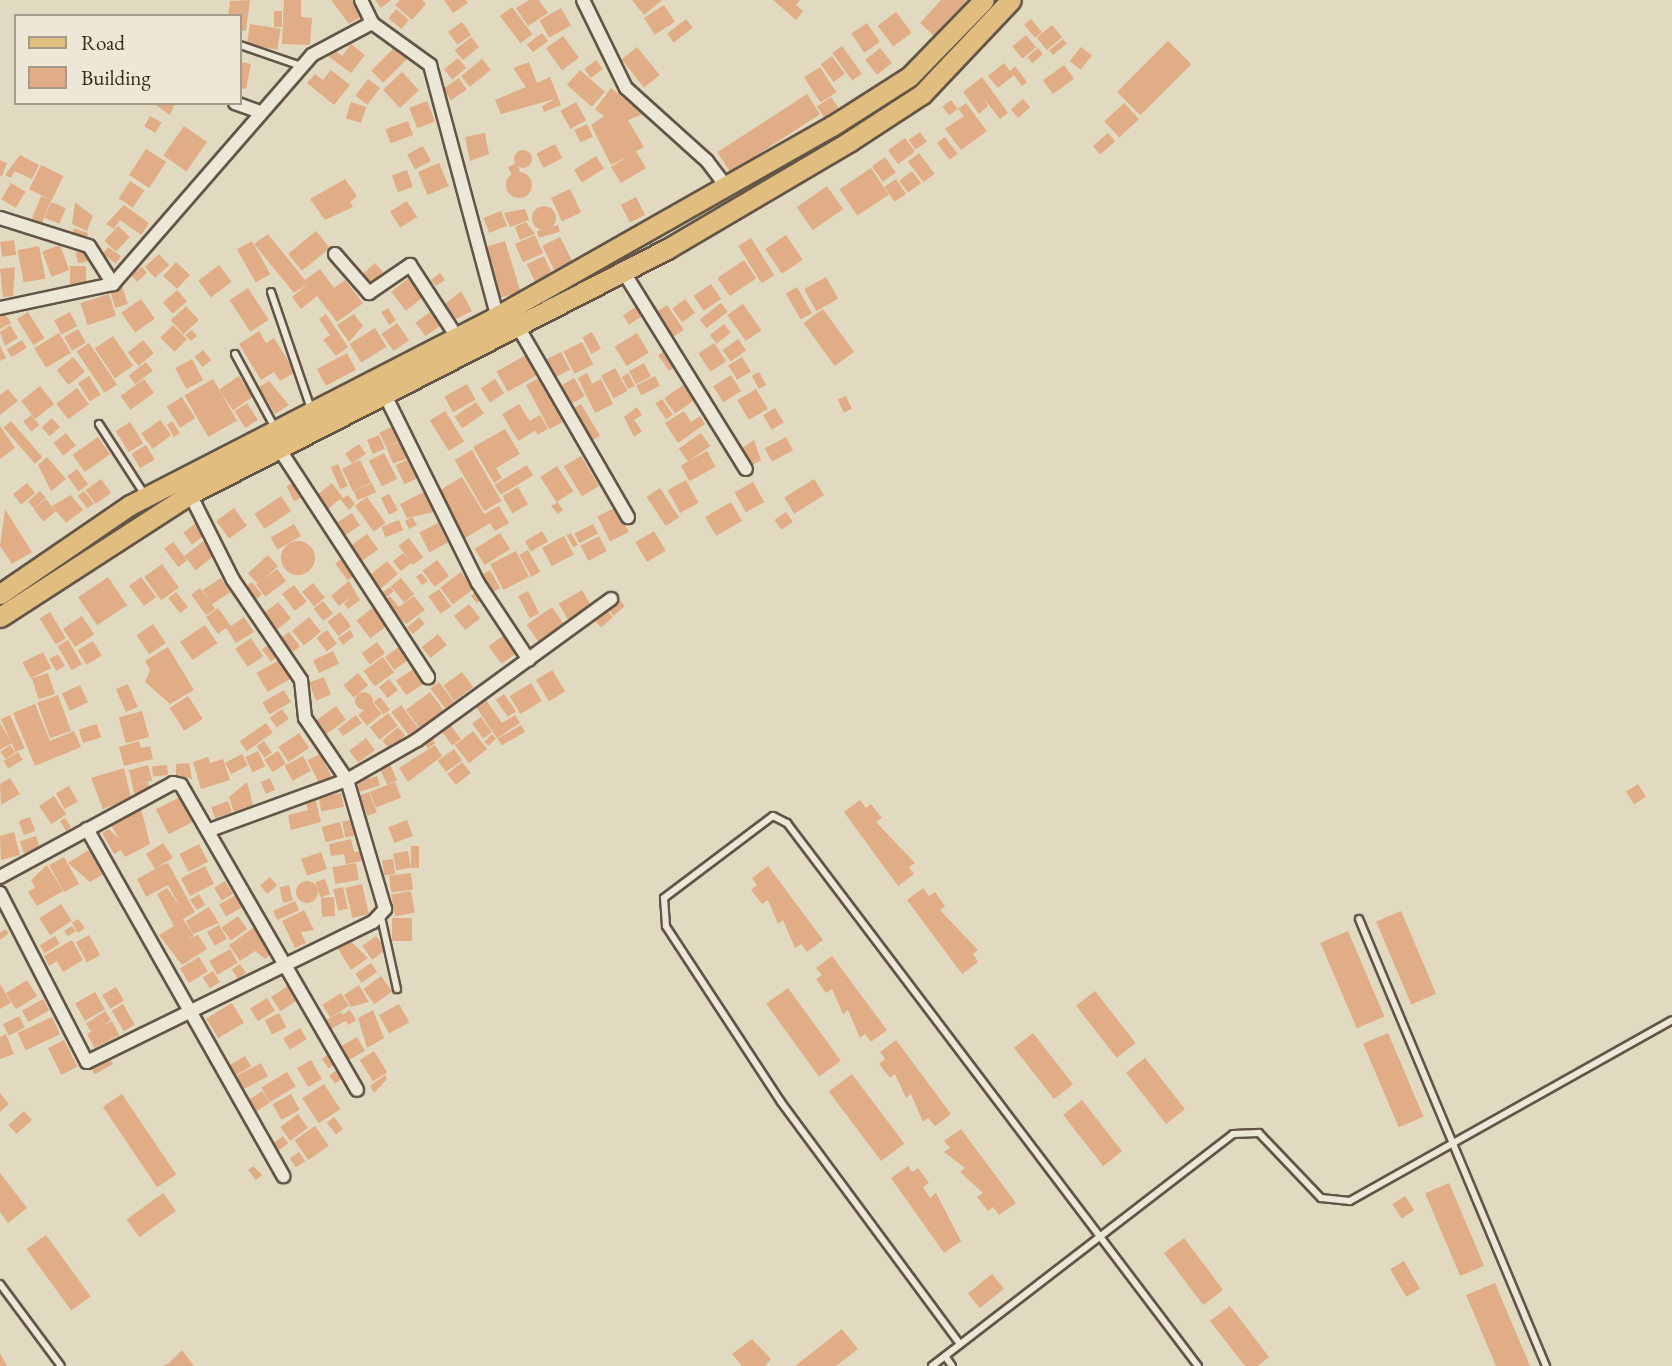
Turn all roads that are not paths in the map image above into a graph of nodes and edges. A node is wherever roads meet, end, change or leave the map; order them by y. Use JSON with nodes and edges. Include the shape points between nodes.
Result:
{"nodes":[{"id":1,"x":361,"y":0,"type":"edge"},
{"id":2,"x":583,"y":0,"type":"edge"},
{"id":3,"x":984,"y":0,"type":"edge"},
{"id":4,"x":1012,"y":0,"type":"edge"},
{"id":5,"x":372,"y":23,"type":"junction"},
{"id":6,"x":242,"y":47,"type":"edge"},
{"id":7,"x":301,"y":66,"type":"junction"},
{"id":8,"x":241,"y":105,"type":"edge"},
{"id":9,"x":260,"y":112,"type":"junction"},
{"id":10,"x":728,"y":189,"type":"junction"},
{"id":11,"x":0,"y":218,"type":"edge"},
{"id":12,"x":335,"y":254,"type":"dead end"},
{"id":13,"x":623,"y":271,"type":"junction"},
{"id":14,"x":113,"y":284,"type":"junction"},
{"id":15,"x":271,"y":292,"type":"dead end"},
{"id":16,"x":0,"y":308,"type":"edge"},
{"id":17,"x":505,"y":325,"type":"junction"},
{"id":18,"x":457,"y":337,"type":"junction"},
{"id":19,"x":235,"y":354,"type":"dead end"},
{"id":20,"x":384,"y":393,"type":"junction"},
{"id":21,"x":312,"y":411,"type":"junction"},
{"id":22,"x":99,"y":424,"type":"dead end"},
{"id":23,"x":277,"y":439,"type":"junction"},
{"id":24,"x":746,"y":469,"type":"dead end"},
{"id":25,"x":190,"y":494,"type":"junction"},
{"id":26,"x":146,"y":497,"type":"junction"},
{"id":27,"x":628,"y":517,"type":"dead end"},
{"id":28,"x":2,"y":589,"type":"edge"},
{"id":29,"x":611,"y":599,"type":"dead end"},
{"id":30,"x":0,"y":617,"type":"edge"},
{"id":31,"x":529,"y":660,"type":"junction"},
{"id":32,"x":428,"y":677,"type":"dead end"},
{"id":33,"x":347,"y":780,"type":"junction"},
{"id":34,"x":87,"y":830,"type":"junction"},
{"id":35,"x":210,"y":830,"type":"junction"},
{"id":36,"x":0,"y":877,"type":"edge"},
{"id":37,"x":0,"y":893,"type":"edge"},
{"id":38,"x":381,"y":917,"type":"junction"},
{"id":39,"x":1359,"y":919,"type":"dead end"},
{"id":40,"x":284,"y":961,"type":"junction"},
{"id":41,"x":397,"y":989,"type":"dead end"},
{"id":42,"x":190,"y":1012,"type":"junction"},
{"id":43,"x":1672,"y":1020,"type":"edge"},
{"id":44,"x":357,"y":1090,"type":"dead end"},
{"id":45,"x":1455,"y":1144,"type":"junction"},
{"id":46,"x":283,"y":1176,"type":"dead end"},
{"id":47,"x":1098,"y":1236,"type":"junction"},
{"id":48,"x":0,"y":1283,"type":"edge"},
{"id":49,"x":960,"y":1344,"type":"junction"},
{"id":50,"x":945,"y":1356,"type":"junction"},
{"id":51,"x":61,"y":1366,"type":"edge"},
{"id":52,"x":932,"y":1366,"type":"edge"},
{"id":53,"x":952,"y":1366,"type":"edge"},
{"id":54,"x":1198,"y":1366,"type":"edge"},
{"id":55,"x":1546,"y":1366,"type":"edge"}],
"edges":[{"from":1,"to":5,"type":"street"},
{"from":2,"to":10,"type":"street","via":[[626,88],[707,161]]},
{"from":3,"to":10,"type":"main road","via":[[909,77]]},
{"from":4,"to":13,"type":"main road","via":[[922,94]]},
{"from":5,"to":7,"type":"street"},
{"from":5,"to":17,"type":"street","via":[[430,65]]},
{"from":6,"to":7,"type":"lane"},
{"from":7,"to":9,"type":"street"},
{"from":8,"to":9,"type":"street"},
{"from":9,"to":14,"type":"street"},
{"from":10,"to":17,"type":"main road"},
{"from":11,"to":14,"type":"street","via":[[89,246]]},
{"from":12,"to":18,"type":"street","via":[[369,293],[410,265]]},
{"from":13,"to":17,"type":"main road"},
{"from":13,"to":24,"type":"street"},
{"from":14,"to":16,"type":"street"},
{"from":15,"to":21,"type":"lane"},
{"from":17,"to":18,"type":"main road"},
{"from":17,"to":20,"type":"main road"},
{"from":17,"to":27,"type":"street"},
{"from":18,"to":21,"type":"main road"},
{"from":19,"to":23,"type":"lane"},
{"from":20,"to":23,"type":"main road"},
{"from":20,"to":31,"type":"street","via":[[478,583]]},
{"from":21,"to":23,"type":"main road"},
{"from":22,"to":26,"type":"lane"},
{"from":23,"to":25,"type":"main road"},
{"from":23,"to":26,"type":"main road"},
{"from":23,"to":32,"type":"street"},
{"from":25,"to":30,"type":"main road"},
{"from":25,"to":33,"type":"street","via":[[233,580],[301,680],[305,718]]},
{"from":26,"to":28,"type":"main road"},
{"from":29,"to":31,"type":"street"},
{"from":31,"to":33,"type":"street","via":[[417,740]]},
{"from":33,"to":35,"type":"street"},
{"from":33,"to":38,"type":"street","via":[[385,909]]},
{"from":34,"to":35,"type":"street","via":[[173,783],[187,791]]},
{"from":34,"to":36,"type":"street"},
{"from":34,"to":42,"type":"street"},
{"from":35,"to":40,"type":"street"},
{"from":37,"to":42,"type":"street","via":[[87,1062]]},
{"from":38,"to":40,"type":"street"},
{"from":38,"to":41,"type":"lane"},
{"from":39,"to":45,"type":"lane"},
{"from":40,"to":42,"type":"street"},
{"from":40,"to":44,"type":"street"},
{"from":42,"to":46,"type":"street"},
{"from":43,"to":45,"type":"lane"},
{"from":45,"to":47,"type":"lane","via":[[1350,1201],[1321,1198],[1259,1133],[1233,1134]]},
{"from":45,"to":55,"type":"lane"},
{"from":47,"to":49,"type":"lane"},
{"from":47,"to":49,"type":"lane","via":[[787,823],[773,816],[758,824],[664,898],[666,926],[781,1102]]},
{"from":47,"to":54,"type":"lane"},
{"from":48,"to":51,"type":"lane"},
{"from":49,"to":50,"type":"lane"},
{"from":50,"to":52,"type":"lane"},
{"from":50,"to":53,"type":"lane"}]}
